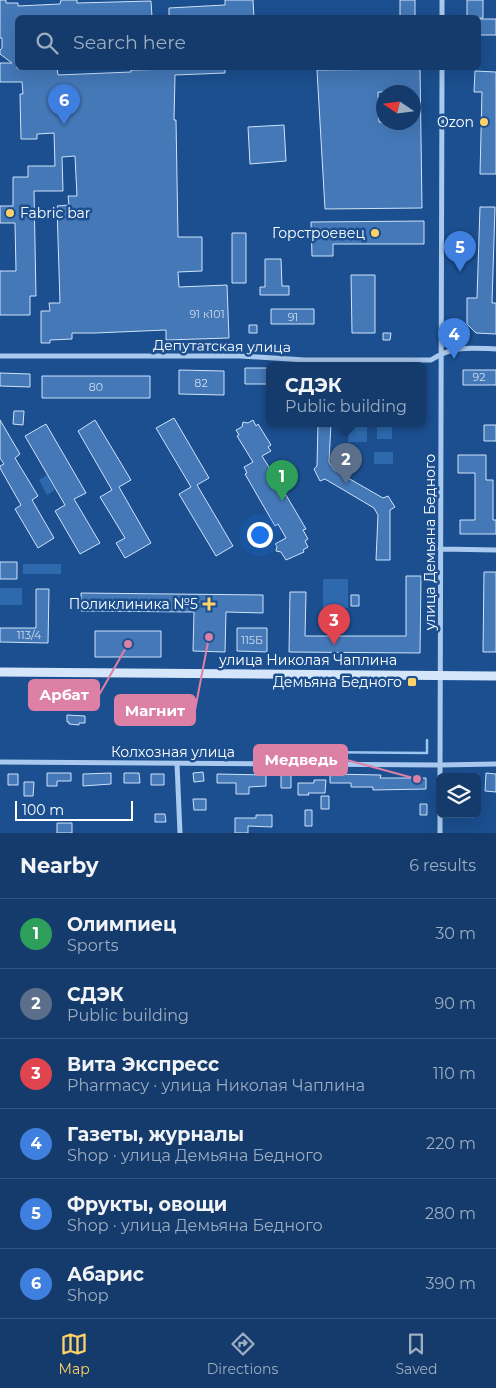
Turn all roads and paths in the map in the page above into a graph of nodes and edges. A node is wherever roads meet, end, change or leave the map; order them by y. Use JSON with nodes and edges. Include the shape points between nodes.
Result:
{"nodes":[{"id":1,"x":442,"y":0,"type":"edge"},
{"id":2,"x":442,"y":15,"type":"edge"},
{"id":3,"x":442,"y":70,"type":"edge"},
{"id":4,"x":496,"y":349,"type":"edge"},
{"id":5,"x":441,"y":353,"type":"junction"},
{"id":6,"x":0,"y":356,"type":"edge"},
{"id":7,"x":440,"y":549,"type":"junction"},
{"id":8,"x":496,"y":550,"type":"edge"},
{"id":9,"x":0,"y":672,"type":"edge"},
{"id":10,"x":441,"y":675,"type":"junction"},
{"id":11,"x":496,"y":676,"type":"edge"},
{"id":12,"x":0,"y":762,"type":"edge"},
{"id":13,"x":177,"y":764,"type":"junction"},
{"id":14,"x":496,"y":764,"type":"edge"},
{"id":15,"x":440,"y":765,"type":"junction"},
{"id":16,"x":440,"y":773,"type":"edge"},
{"id":17,"x":440,"y":818,"type":"edge"},
{"id":18,"x":180,"y":833,"type":"edge"},
{"id":19,"x":440,"y":833,"type":"edge"}],
"edges":[{"from":1,"to":2,"type":"street"},
{"from":3,"to":5,"type":"street","name":"улица Демьяна Бедного"},
{"from":4,"to":5,"type":"street","name":"Депутатская улица","via":[[456,348]]},
{"from":5,"to":6,"type":"street","name":"Депутатская улица","via":[[431,360]]},
{"from":5,"to":7,"type":"street","name":"улица Демьяна Бедного"},
{"from":7,"to":8,"type":"street"},
{"from":7,"to":10,"type":"street","name":"улица Демьяна Бедного"},
{"from":9,"to":10,"type":"street","name":"улица Николая Чаплина"},
{"from":10,"to":11,"type":"street","name":"улица Николая Чаплина"},
{"from":10,"to":15,"type":"street","name":"улица Демьяна Бедного"},
{"from":12,"to":13,"type":"street","name":"Колхозная улица"},
{"from":13,"to":15,"type":"street","name":"Колхозная улица"},
{"from":13,"to":18,"type":"street"},
{"from":14,"to":15,"type":"street","name":"Колхозная улица"},
{"from":15,"to":16,"type":"street","name":"улица Демьяна Бедного"},
{"from":17,"to":19,"type":"street"}]}
